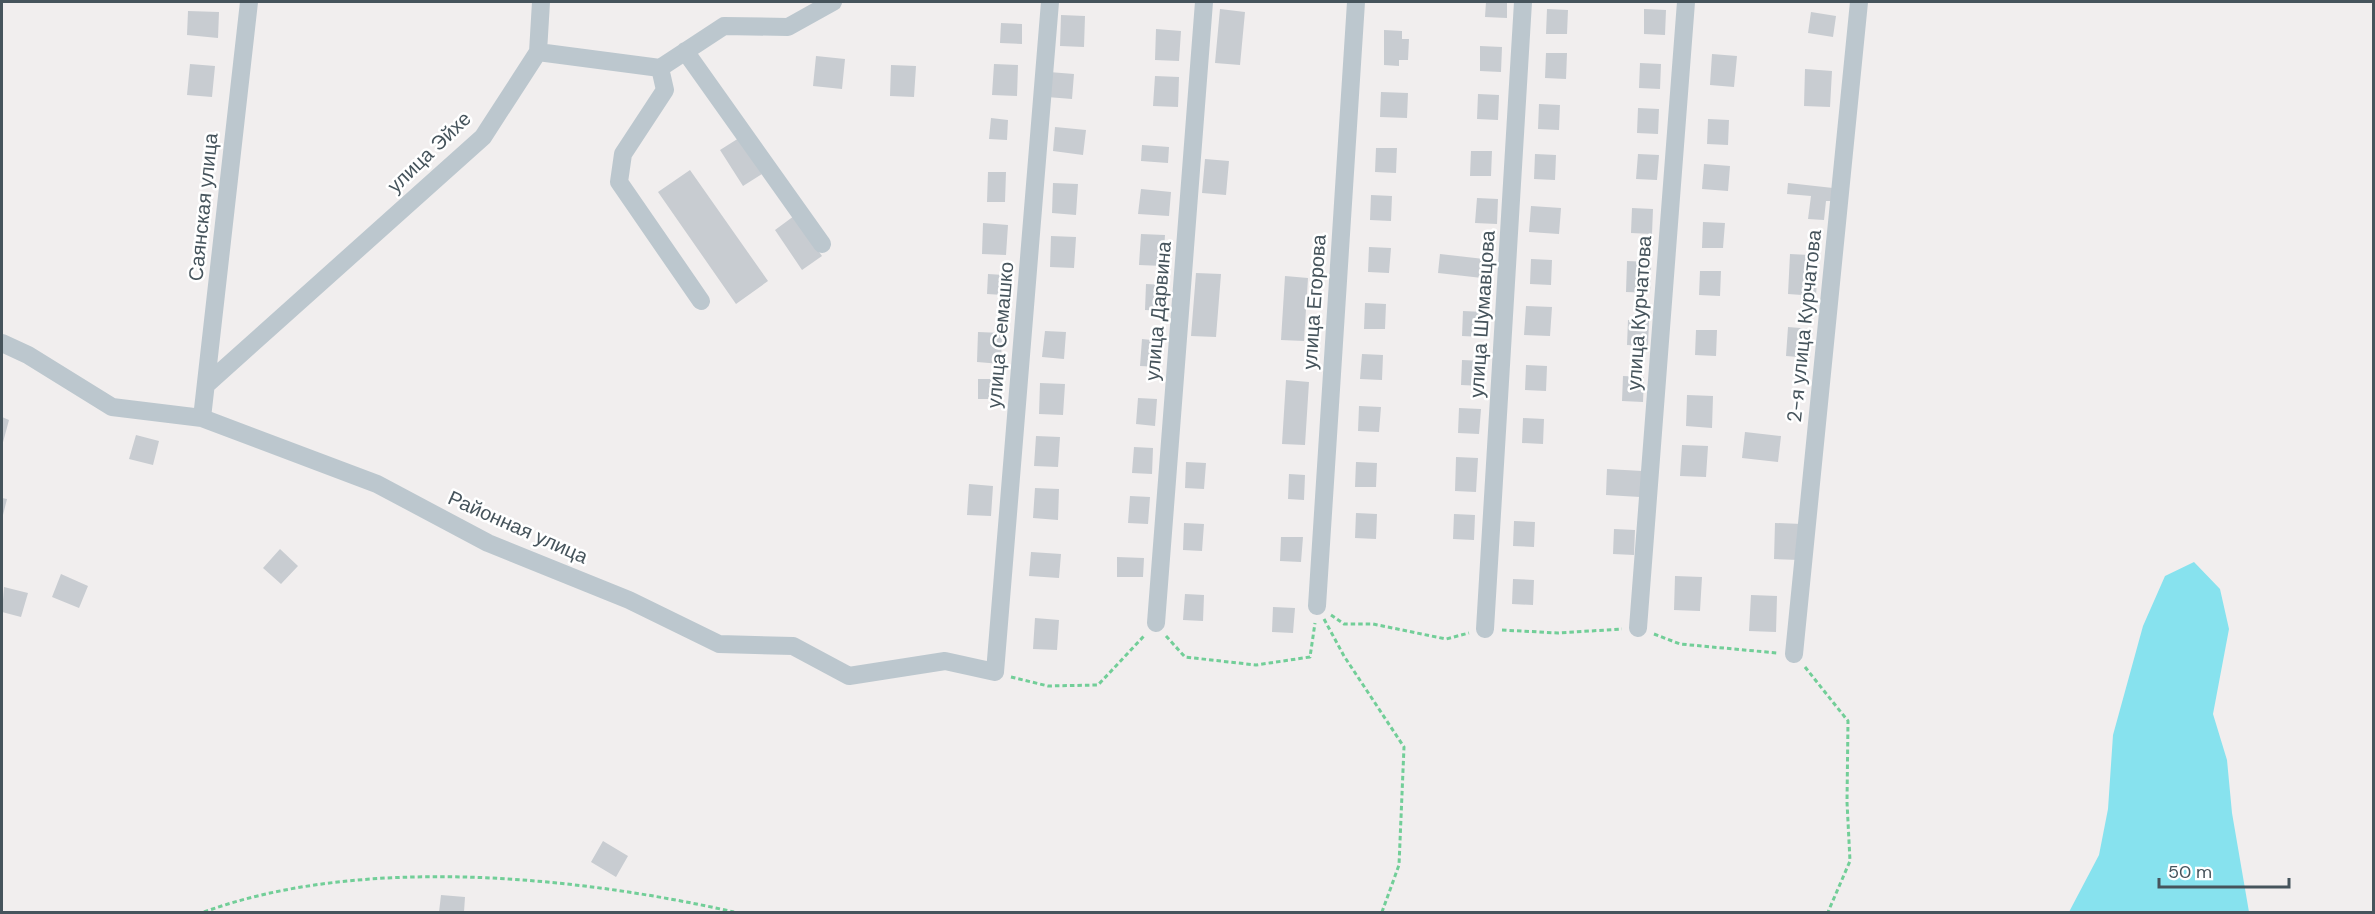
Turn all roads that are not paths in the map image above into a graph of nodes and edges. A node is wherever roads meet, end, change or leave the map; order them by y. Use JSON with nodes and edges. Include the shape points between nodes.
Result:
{"nodes":[{"id":1,"x":249,"y":2,"type":"edge"},
{"id":2,"x":541,"y":2,"type":"edge"},
{"id":3,"x":833,"y":2,"type":"edge"},
{"id":4,"x":1050,"y":2,"type":"edge"},
{"id":5,"x":1204,"y":2,"type":"edge"},
{"id":6,"x":1356,"y":2,"type":"edge"},
{"id":7,"x":1523,"y":2,"type":"edge"},
{"id":8,"x":1686,"y":2,"type":"edge"},
{"id":9,"x":1860,"y":2,"type":"edge"},
{"id":10,"x":685,"y":51,"type":"junction"},
{"id":11,"x":538,"y":52,"type":"junction"},
{"id":12,"x":660,"y":68,"type":"junction"},
{"id":13,"x":822,"y":244,"type":"dead end"},
{"id":14,"x":701,"y":302,"type":"dead end"},
{"id":15,"x":2,"y":343,"type":"edge"},
{"id":16,"x":206,"y":385,"type":"junction"},
{"id":17,"x":202,"y":418,"type":"junction"},
{"id":18,"x":1317,"y":606,"type":"road end"},
{"id":19,"x":1155,"y":624,"type":"road end"},
{"id":20,"x":1638,"y":628,"type":"road end"},
{"id":21,"x":1485,"y":629,"type":"road end"},
{"id":22,"x":1794,"y":654,"type":"road end"},
{"id":23,"x":995,"y":672,"type":"joint"}],
"edges":[{"from":1,"to":16,"type":"street","name":"Саянская улица"},
{"from":2,"to":11,"type":"street"},
{"from":3,"to":10,"type":"street","via":[[788,27],[724,26]]},
{"from":4,"to":23,"type":"street","name":"улица Семашко"},
{"from":5,"to":19,"type":"street","name":"улица Дарвина"},
{"from":6,"to":18,"type":"street","name":"улица Егорова"},
{"from":7,"to":21,"type":"street","name":"улица Шумавцова"},
{"from":8,"to":20,"type":"street","name":"улица Курчатова"},
{"from":9,"to":22,"type":"street","name":"2-я улица Курчатова"},
{"from":10,"to":12,"type":"street"},
{"from":10,"to":13,"type":"street"},
{"from":11,"to":12,"type":"street"},
{"from":11,"to":16,"type":"street","name":"улица Эйхе","via":[[483,137]]},
{"from":12,"to":14,"type":"street","via":[[665,90],[623,154],[619,182]]},
{"from":15,"to":17,"type":"street","name":"Районная улица","via":[[112,407]]},
{"from":16,"to":17,"type":"street","name":"Саянская улица"},
{"from":17,"to":23,"type":"street","name":"Районная улица","via":[[377,484],[488,543],[630,600],[719,644],[793,646],[849,676],[945,661]]}]}
